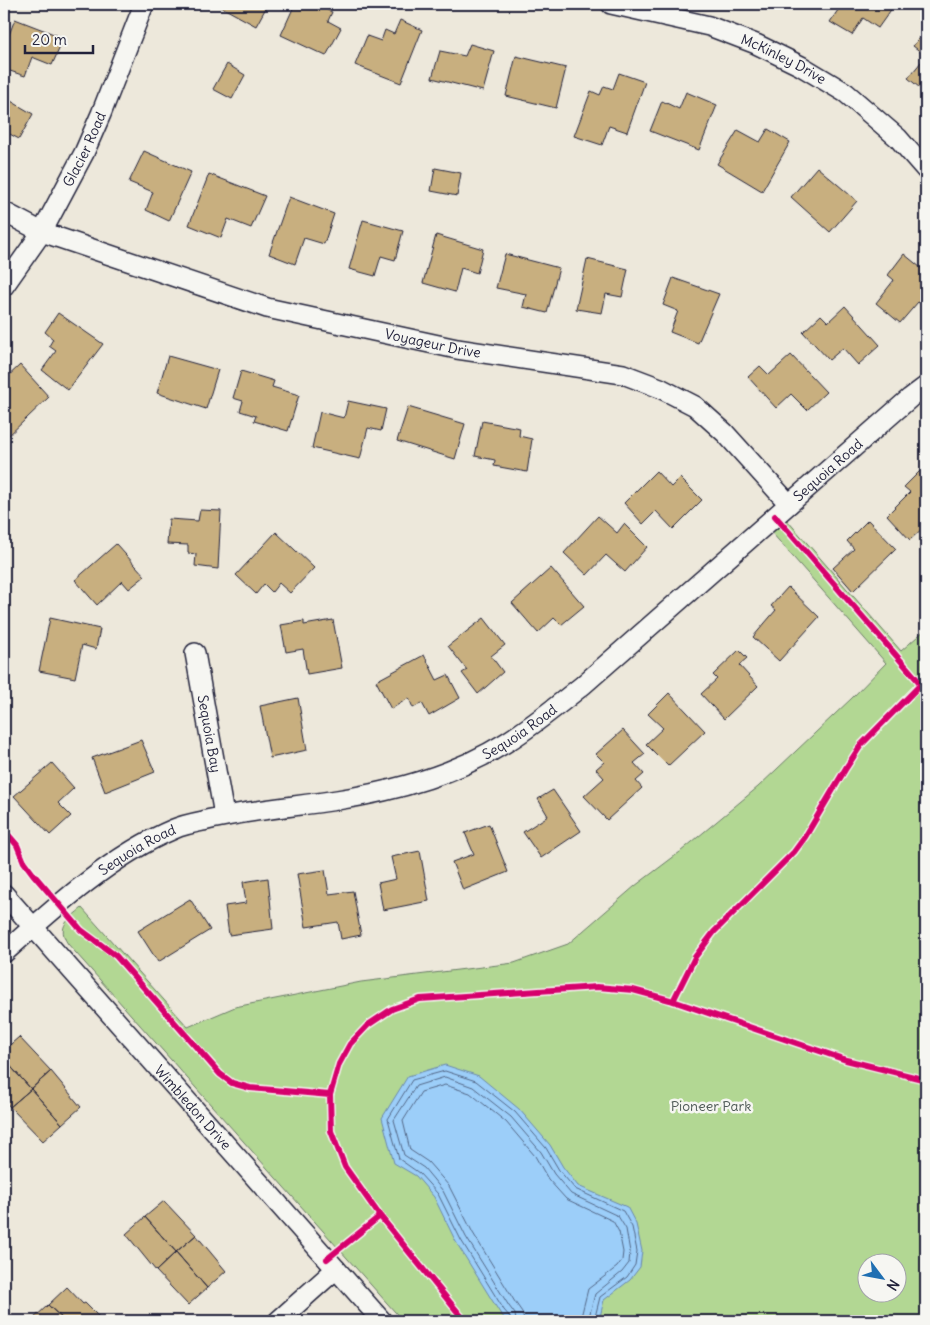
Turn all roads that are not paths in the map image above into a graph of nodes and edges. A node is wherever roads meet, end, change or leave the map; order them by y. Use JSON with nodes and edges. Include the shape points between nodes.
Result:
{"nodes":[{"id":1,"x":144,"y":4,"type":"edge"},
{"id":2,"x":611,"y":4,"type":"edge"},
{"id":3,"x":926,"y":170,"type":"edge"},
{"id":4,"x":4,"y":212,"type":"edge"},
{"id":5,"x":42,"y":232,"type":"junction"},
{"id":6,"x":4,"y":286,"type":"edge"},
{"id":7,"x":926,"y":386,"type":"edge"},
{"id":8,"x":789,"y":504,"type":"junction"},
{"id":9,"x":195,"y":653,"type":"dead end"},
{"id":10,"x":224,"y":816,"type":"junction"},
{"id":11,"x":4,"y":894,"type":"edge"},
{"id":12,"x":33,"y":928,"type":"junction"},
{"id":13,"x":4,"y":953,"type":"edge"},
{"id":14,"x":336,"y":1270,"type":"junction"},
{"id":15,"x":278,"y":1321,"type":"edge"},
{"id":16,"x":382,"y":1321,"type":"edge"}],
"edges":[{"from":1,"to":5,"type":"street","name":"Glacier Road","via":[[84,153]]},
{"from":2,"to":3,"type":"street","name":"McKinley Drive","via":[[709,26],[800,66],[846,93],[898,138]]},
{"from":4,"to":5,"type":"street","name":"Voyageur Drive"},
{"from":5,"to":6,"type":"street","name":"Glacier Road"},
{"from":5,"to":8,"type":"street","name":"Voyageur Drive","via":[[267,308],[456,349],[623,374],[695,406],[725,433]]},
{"from":7,"to":8,"type":"street","name":"Sequoia Road"},
{"from":8,"to":10,"type":"street","name":"Sequoia Road","via":[[582,685],[507,742],[469,762],[387,791]]},
{"from":9,"to":10,"type":"street","name":"Sequoia Bay"},
{"from":10,"to":12,"type":"street","name":"Sequoia Road","via":[[176,828],[143,843],[113,863]]},
{"from":11,"to":12,"type":"street","name":"Wimbledon Drive"},
{"from":12,"to":13,"type":"street","name":"Sequoia Road"},
{"from":12,"to":14,"type":"street","name":"Wimbledon Drive"},
{"from":14,"to":15,"type":"street"},
{"from":14,"to":16,"type":"street","name":"Wimbledon Drive"}]}
